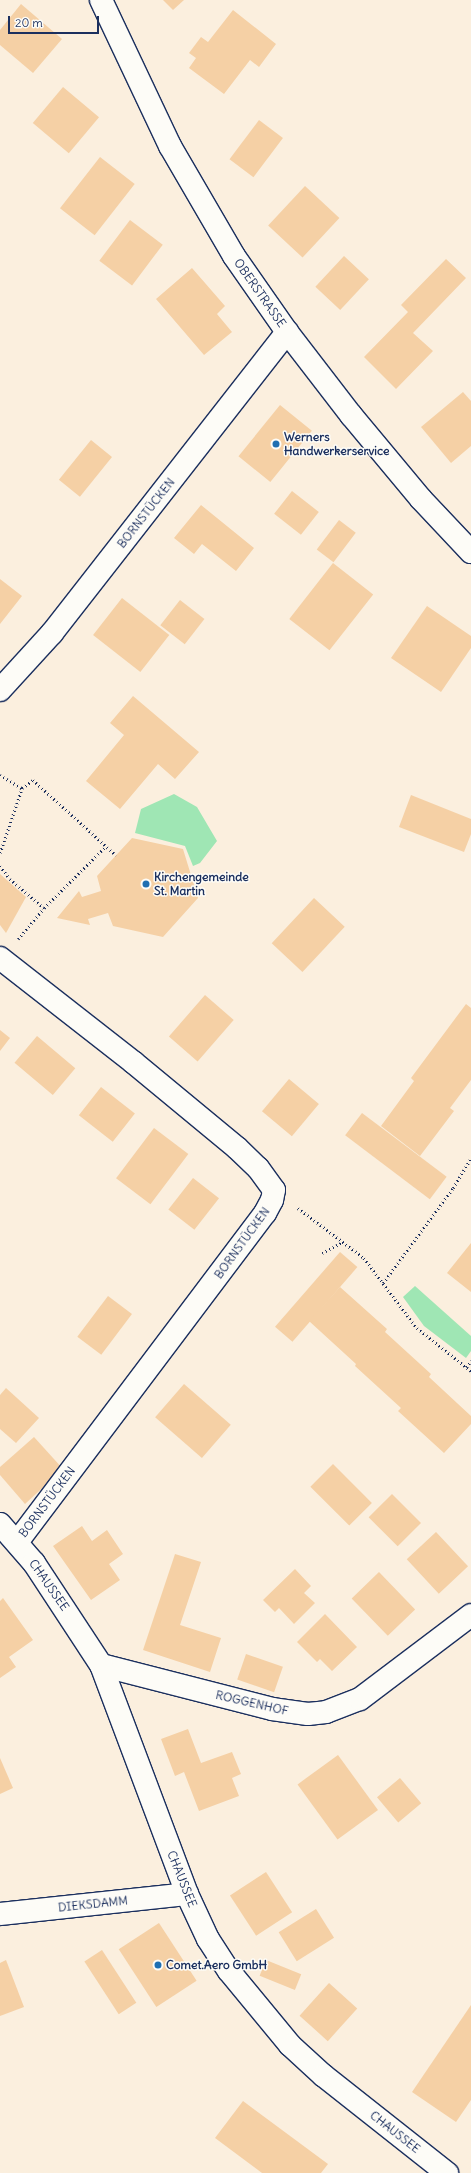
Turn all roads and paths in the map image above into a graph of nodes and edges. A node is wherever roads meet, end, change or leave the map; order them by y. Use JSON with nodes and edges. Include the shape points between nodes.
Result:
{"nodes":[{"id":1,"x":101,"y":0,"type":"edge"},
{"id":2,"x":287,"y":332,"type":"junction"},
{"id":3,"x":471,"y":552,"type":"edge"},
{"id":4,"x":0,"y":690,"type":"edge"},
{"id":5,"x":0,"y":775,"type":"edge"},
{"id":6,"x":22,"y":788,"type":"junction"},
{"id":7,"x":106,"y":846,"type":"junction"},
{"id":8,"x":0,"y":853,"type":"edge"},
{"id":9,"x":116,"y":855,"type":"dead end"},
{"id":10,"x":0,"y":866,"type":"edge"},
{"id":11,"x":44,"y":908,"type":"junction"},
{"id":12,"x":16,"y":942,"type":"dead end"},
{"id":13,"x":0,"y":958,"type":"edge"},
{"id":14,"x":471,"y":1158,"type":"edge"},
{"id":15,"x":274,"y":1190,"type":"junction"},
{"id":16,"x":343,"y":1242,"type":"junction"},
{"id":17,"x":322,"y":1253,"type":"dead end"},
{"id":18,"x":383,"y":1283,"type":"junction"},
{"id":19,"x":471,"y":1361,"type":"edge"},
{"id":20,"x":466,"y":1367,"type":"junction"},
{"id":21,"x":471,"y":1371,"type":"edge"},
{"id":22,"x":0,"y":1524,"type":"edge"},
{"id":23,"x":17,"y":1542,"type":"junction"},
{"id":24,"x":471,"y":1614,"type":"edge"},
{"id":25,"x":100,"y":1665,"type":"junction"},
{"id":26,"x":186,"y":1894,"type":"junction"},
{"id":27,"x":0,"y":1914,"type":"edge"},
{"id":28,"x":447,"y":2173,"type":"edge"}],
"edges":[{"from":1,"to":2,"type":"street","name":"OBERSTRASSE","via":[[137,79],[198,196],[234,256]]},
{"from":2,"to":3,"type":"street","name":"OBERSTRASSE","via":[[406,481]]},
{"from":2,"to":4,"type":"street","name":"BORNSTÜCKEN","via":[[52,633]]},
{"from":5,"to":6,"type":"path"},
{"from":6,"to":7,"type":"path","via":[[33,780]]},
{"from":6,"to":8,"type":"path"},
{"from":7,"to":9,"type":"path"},
{"from":7,"to":11,"type":"path"},
{"from":10,"to":11,"type":"path","via":[[10,879]]},
{"from":11,"to":12,"type":"path"},
{"from":13,"to":15,"type":"street","via":[[133,1062],[237,1148],[258,1168]]},
{"from":14,"to":18,"type":"path","via":[[453,1188]]},
{"from":15,"to":16,"type":"path"},
{"from":15,"to":23,"type":"street","name":"BORNSTÜCKEN","via":[[265,1213]]},
{"from":16,"to":17,"type":"path"},
{"from":16,"to":18,"type":"path","via":[[364,1258]]},
{"from":18,"to":20,"type":"path","via":[[417,1328]]},
{"from":19,"to":20,"type":"path"},
{"from":20,"to":21,"type":"path"},
{"from":22,"to":23,"type":"street","name":"CHAUSSEE"},
{"from":23,"to":25,"type":"street","name":"CHAUSSEE","via":[[69,1614]]},
{"from":24,"to":25,"type":"street","name":"ROGGENHOF","via":[[360,1699],[326,1712],[308,1714],[272,1709]]},
{"from":25,"to":26,"type":"street","name":"CHAUSSEE"},
{"from":26,"to":27,"type":"street","name":"DIEKSDAMM"},
{"from":26,"to":28,"type":"street","name":"CHAUSSEE","via":[[208,1939],[229,1971],[290,2045],[324,2076]]}]}
